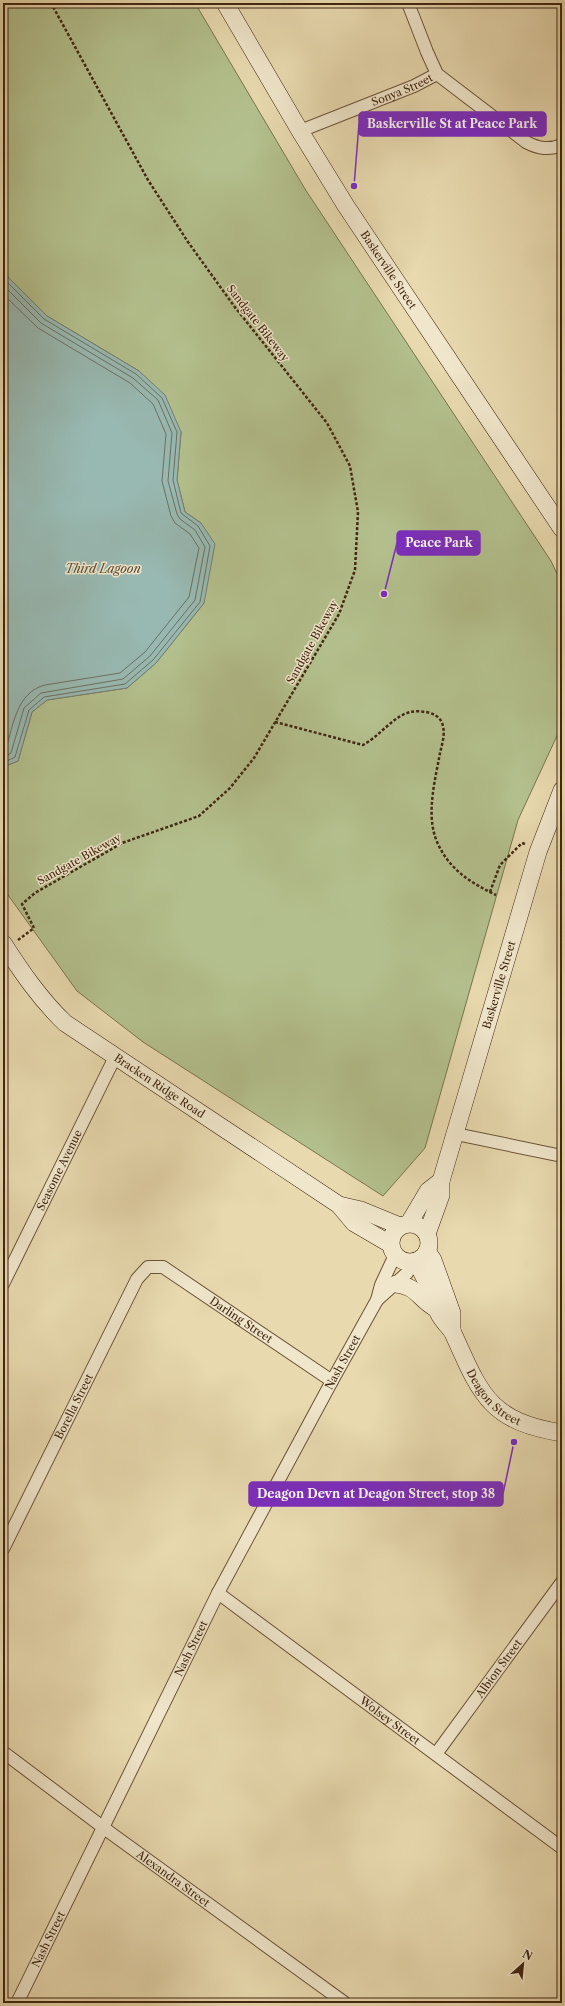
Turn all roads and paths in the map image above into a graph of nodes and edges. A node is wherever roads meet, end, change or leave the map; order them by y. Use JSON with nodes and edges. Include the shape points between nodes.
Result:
{"nodes":[{"id":1,"x":51,"y":3,"type":"edge"},
{"id":2,"x":225,"y":3,"type":"edge"},
{"id":3,"x":408,"y":3,"type":"edge"},
{"id":4,"x":437,"y":74,"type":"junction"},
{"id":5,"x":300,"y":131,"type":"junction"},
{"id":6,"x":562,"y":145,"type":"edge"},
{"id":7,"x":562,"y":529,"type":"edge"},
{"id":8,"x":275,"y":722,"type":"junction"},
{"id":9,"x":562,"y":790,"type":"edge"},
{"id":10,"x":556,"y":819,"type":"edge"},
{"id":11,"x":528,"y":845,"type":"dead end"},
{"id":12,"x":490,"y":892,"type":"junction"},
{"id":13,"x":496,"y":895,"type":"dead end"},
{"id":14,"x":11,"y":941,"type":"edge"},
{"id":15,"x":116,"y":1057,"type":"junction"},
{"id":16,"x":456,"y":1134,"type":"junction"},
{"id":17,"x":562,"y":1156,"type":"edge"},
{"id":18,"x":441,"y":1181,"type":"junction"},
{"id":19,"x":339,"y":1206,"type":"junction"},
{"id":20,"x":404,"y":1225,"type":"junction"},
{"id":21,"x":393,"y":1249,"type":"junction"},
{"id":22,"x":421,"y":1252,"type":"junction"},
{"id":23,"x":148,"y":1267,"type":"joint"},
{"id":24,"x":3,"y":1284,"type":"edge"},
{"id":25,"x":396,"y":1284,"type":"junction"},
{"id":26,"x":377,"y":1300,"type":"junction"},
{"id":27,"x":437,"y":1309,"type":"junction"},
{"id":28,"x":452,"y":1331,"type":"junction"},
{"id":29,"x":332,"y":1381,"type":"junction"},
{"id":30,"x":562,"y":1433,"type":"edge"},
{"id":31,"x":3,"y":1549,"type":"edge"},
{"id":32,"x":562,"y":1582,"type":"edge"},
{"id":33,"x":218,"y":1593,"type":"junction"},
{"id":34,"x":3,"y":1752,"type":"edge"},
{"id":35,"x":436,"y":1754,"type":"junction"},
{"id":36,"x":103,"y":1828,"type":"junction"},
{"id":37,"x":562,"y":1848,"type":"edge"},
{"id":38,"x":17,"y":2003,"type":"edge"},
{"id":39,"x":345,"y":2003,"type":"edge"}],
"edges":[{"from":1,"to":8,"type":"path","name":"Sandgate Bikeway","via":[[148,180],[188,242],[234,306],[327,423],[350,466],[358,512],[355,570],[339,614]]},
{"from":2,"to":5,"type":"street","name":"Baskerville Street"},
{"from":3,"to":4,"type":"street"},
{"from":4,"to":5,"type":"street","name":"Sonya Street","via":[[414,86]]},
{"from":4,"to":6,"type":"street","via":[[526,142],[546,149]]},
{"from":5,"to":7,"type":"street","name":"Baskerville Street","via":[[355,219]]},
{"from":8,"to":12,"type":"path","via":[[363,745],[400,716],[411,712],[427,712],[440,720],[444,732],[434,790],[432,824],[437,843],[459,875]]},
{"from":8,"to":14,"type":"path","name":"Sandgate Bikeway","via":[[254,758],[230,788],[199,816],[122,843],[35,892],[22,904],[34,928]]},
{"from":9,"to":10,"type":"street","name":"Baskerville Street"},
{"from":10,"to":16,"type":"street","name":"Baskerville Street","via":[[539,849]]},
{"from":11,"to":12,"type":"path","via":[[522,843],[500,865]]},
{"from":12,"to":13,"type":"path"},
{"from":14,"to":15,"type":"street","name":"Bracken Ridge Road","via":[[18,967],[49,1008],[65,1023]]},
{"from":15,"to":19,"type":"street","name":"Bracken Ridge Road"},
{"from":15,"to":24,"type":"street","name":"Seasome Avenue"},
{"from":16,"to":17,"type":"street"},
{"from":16,"to":18,"type":"street","name":"Baskerville Street"},
{"from":18,"to":20,"type":"street","via":[[428,1191]]},
{"from":18,"to":22,"type":"street","name":"Baskerville Street","via":[[441,1195]]},
{"from":19,"to":20,"type":"street","name":"Bracken Ridge Road","via":[[361,1210]]},
{"from":19,"to":21,"type":"street","name":"Bracken Ridge Road","via":[[354,1223]]},
{"from":20,"to":21,"type":"street","via":[[392,1234]]},
{"from":20,"to":22,"type":"street","via":[[419,1226]]},
{"from":21,"to":22,"type":"street","via":[[403,1261]]},
{"from":21,"to":26,"type":"street","name":"Nash Street"},
{"from":22,"to":25,"type":"street","name":"Nash Street"},
{"from":22,"to":27,"type":"street","name":"Deagon Street"},
{"from":22,"to":28,"type":"street","name":"Deagon Street","via":[[433,1260],[452,1313]]},
{"from":23,"to":29,"type":"street","name":"Darling Street","via":[[163,1268]]},
{"from":23,"to":31,"type":"street","name":"Borella Street","via":[[137,1279]]},
{"from":25,"to":26,"type":"street","name":"Nash Street"},
{"from":25,"to":27,"type":"street","via":[[414,1289],[427,1304]]},
{"from":26,"to":29,"type":"street","name":"Nash Street"},
{"from":27,"to":28,"type":"street","name":"Deagon Street"},
{"from":28,"to":30,"type":"street","name":"Deagon Street","via":[[476,1383],[486,1398],[502,1412],[520,1422]]},
{"from":29,"to":33,"type":"street","name":"Nash Street"},
{"from":32,"to":35,"type":"street","name":"Albion Street"},
{"from":33,"to":35,"type":"street","name":"Wolsey Street"},
{"from":33,"to":36,"type":"street","name":"Nash Street"},
{"from":34,"to":36,"type":"street","name":"Alexandra Street"},
{"from":35,"to":37,"type":"street","name":"Wolsey Street"},
{"from":36,"to":38,"type":"street","name":"Nash Street"},
{"from":36,"to":39,"type":"street","name":"Alexandra Street"}]}
